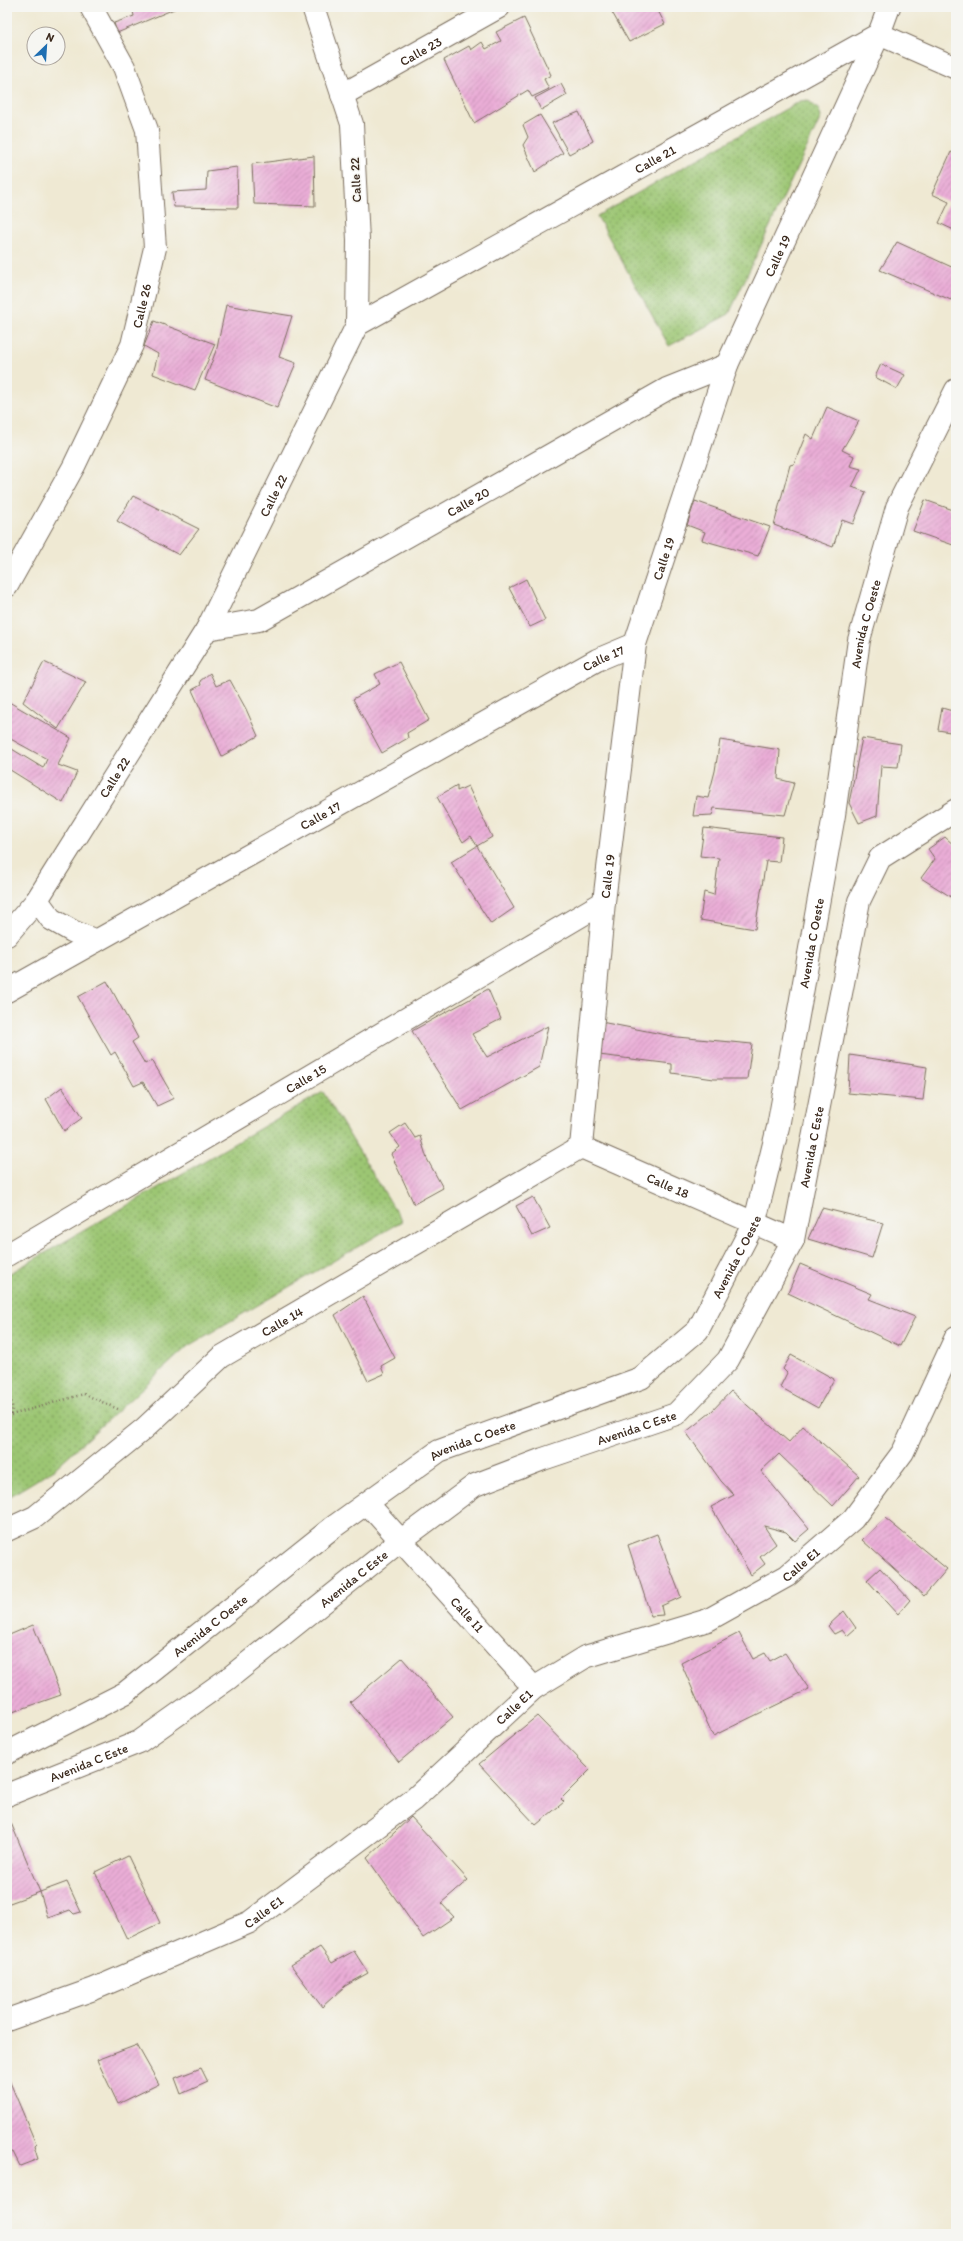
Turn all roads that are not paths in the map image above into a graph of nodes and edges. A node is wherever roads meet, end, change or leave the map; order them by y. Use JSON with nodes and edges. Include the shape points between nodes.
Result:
{"nodes":[{"id":1,"x":91,"y":7,"type":"edge"},
{"id":2,"x":313,"y":7,"type":"edge"},
{"id":3,"x":499,"y":7,"type":"edge"},
{"id":4,"x":889,"y":7,"type":"edge"},
{"id":5,"x":880,"y":34,"type":"junction"},
{"id":6,"x":956,"y":68,"type":"edge"},
{"id":7,"x":342,"y":95,"type":"junction"},
{"id":8,"x":357,"y":325,"type":"junction"},
{"id":9,"x":727,"y":365,"type":"junction"},
{"id":10,"x":956,"y":390,"type":"edge"},
{"id":11,"x":7,"y":586,"type":"edge"},
{"id":12,"x":208,"y":630,"type":"junction"},
{"id":13,"x":635,"y":644,"type":"junction"},
{"id":14,"x":956,"y":810,"type":"edge"},
{"id":15,"x":37,"y":900,"type":"junction"},
{"id":16,"x":604,"y":902,"type":"junction"},
{"id":17,"x":7,"y":936,"type":"edge"},
{"id":18,"x":96,"y":941,"type":"junction"},
{"id":19,"x":7,"y":991,"type":"edge"},
{"id":20,"x":581,"y":1147,"type":"junction"},
{"id":21,"x":755,"y":1222,"type":"junction"},
{"id":22,"x":793,"y":1240,"type":"junction"},
{"id":23,"x":7,"y":1255,"type":"edge"},
{"id":24,"x":956,"y":1337,"type":"edge"},
{"id":25,"x":367,"y":1503,"type":"junction"},
{"id":26,"x":7,"y":1530,"type":"edge"},
{"id":27,"x":400,"y":1541,"type":"junction"},
{"id":28,"x":534,"y":1688,"type":"junction"},
{"id":29,"x":7,"y":1753,"type":"edge"},
{"id":30,"x":7,"y":1795,"type":"edge"},
{"id":31,"x":7,"y":2020,"type":"edge"}],
"edges":[{"from":1,"to":11,"type":"street","name":"Calle 26","via":[[124,67],[147,130],[155,248],[132,345],[74,466]]},
{"from":2,"to":7,"type":"street","name":"Calle 22"},
{"from":3,"to":7,"type":"street","name":"Calle 23"},
{"from":4,"to":5,"type":"street","name":"Calle 19"},
{"from":5,"to":6,"type":"street"},
{"from":5,"to":8,"type":"street","name":"Calle 21"},
{"from":5,"to":9,"type":"street","name":"Calle 19"},
{"from":7,"to":8,"type":"street","name":"Calle 22","via":[[352,124],[358,240]]},
{"from":8,"to":12,"type":"street","name":"Calle 22"},
{"from":9,"to":12,"type":"street","name":"Calle 20","via":[[667,389],[259,620]]},
{"from":9,"to":13,"type":"street","name":"Calle 19"},
{"from":10,"to":21,"type":"street","name":"Avenida C Oeste","via":[[897,507],[858,640],[834,815],[778,1127]]},
{"from":12,"to":15,"type":"street","name":"Calle 22"},
{"from":13,"to":16,"type":"street","name":"Calle 19"},
{"from":13,"to":18,"type":"street","name":"Calle 17","via":[[597,660]]},
{"from":14,"to":22,"type":"street","name":"Avenida C Este","via":[[880,858],[859,901]]},
{"from":15,"to":17,"type":"street","name":"Calle 22"},
{"from":15,"to":18,"type":"street","via":[[51,919]]},
{"from":16,"to":20,"type":"street","name":"Calle 19"},
{"from":16,"to":23,"type":"street","name":"Calle 15"},
{"from":18,"to":19,"type":"street","name":"Calle 17"},
{"from":20,"to":21,"type":"street","name":"Calle 18"},
{"from":20,"to":26,"type":"street","name":"Calle 14","via":[[221,1357],[150,1424],[35,1517]]},
{"from":21,"to":22,"type":"street","name":"Calle 18"},
{"from":21,"to":25,"type":"street","name":"Avenida C Oeste","via":[[698,1330],[640,1378],[438,1450]]},
{"from":22,"to":27,"type":"street","name":"Avenida C Este","via":[[728,1360],[676,1414],[475,1485]]},
{"from":24,"to":28,"type":"street","name":"Calle E1","via":[[903,1452],[853,1519],[787,1576],[708,1620],[585,1657]]},
{"from":25,"to":27,"type":"street","name":"Calle I1"},
{"from":25,"to":29,"type":"street","name":"Avenida C Oeste","via":[[125,1693]]},
{"from":27,"to":28,"type":"street","name":"Calle I1"},
{"from":27,"to":30,"type":"street","name":"Avenida C Este","via":[[229,1678],[139,1742]]},
{"from":28,"to":31,"type":"street","name":"Calle E1","via":[[412,1800],[250,1922],[94,1989]]}]}
